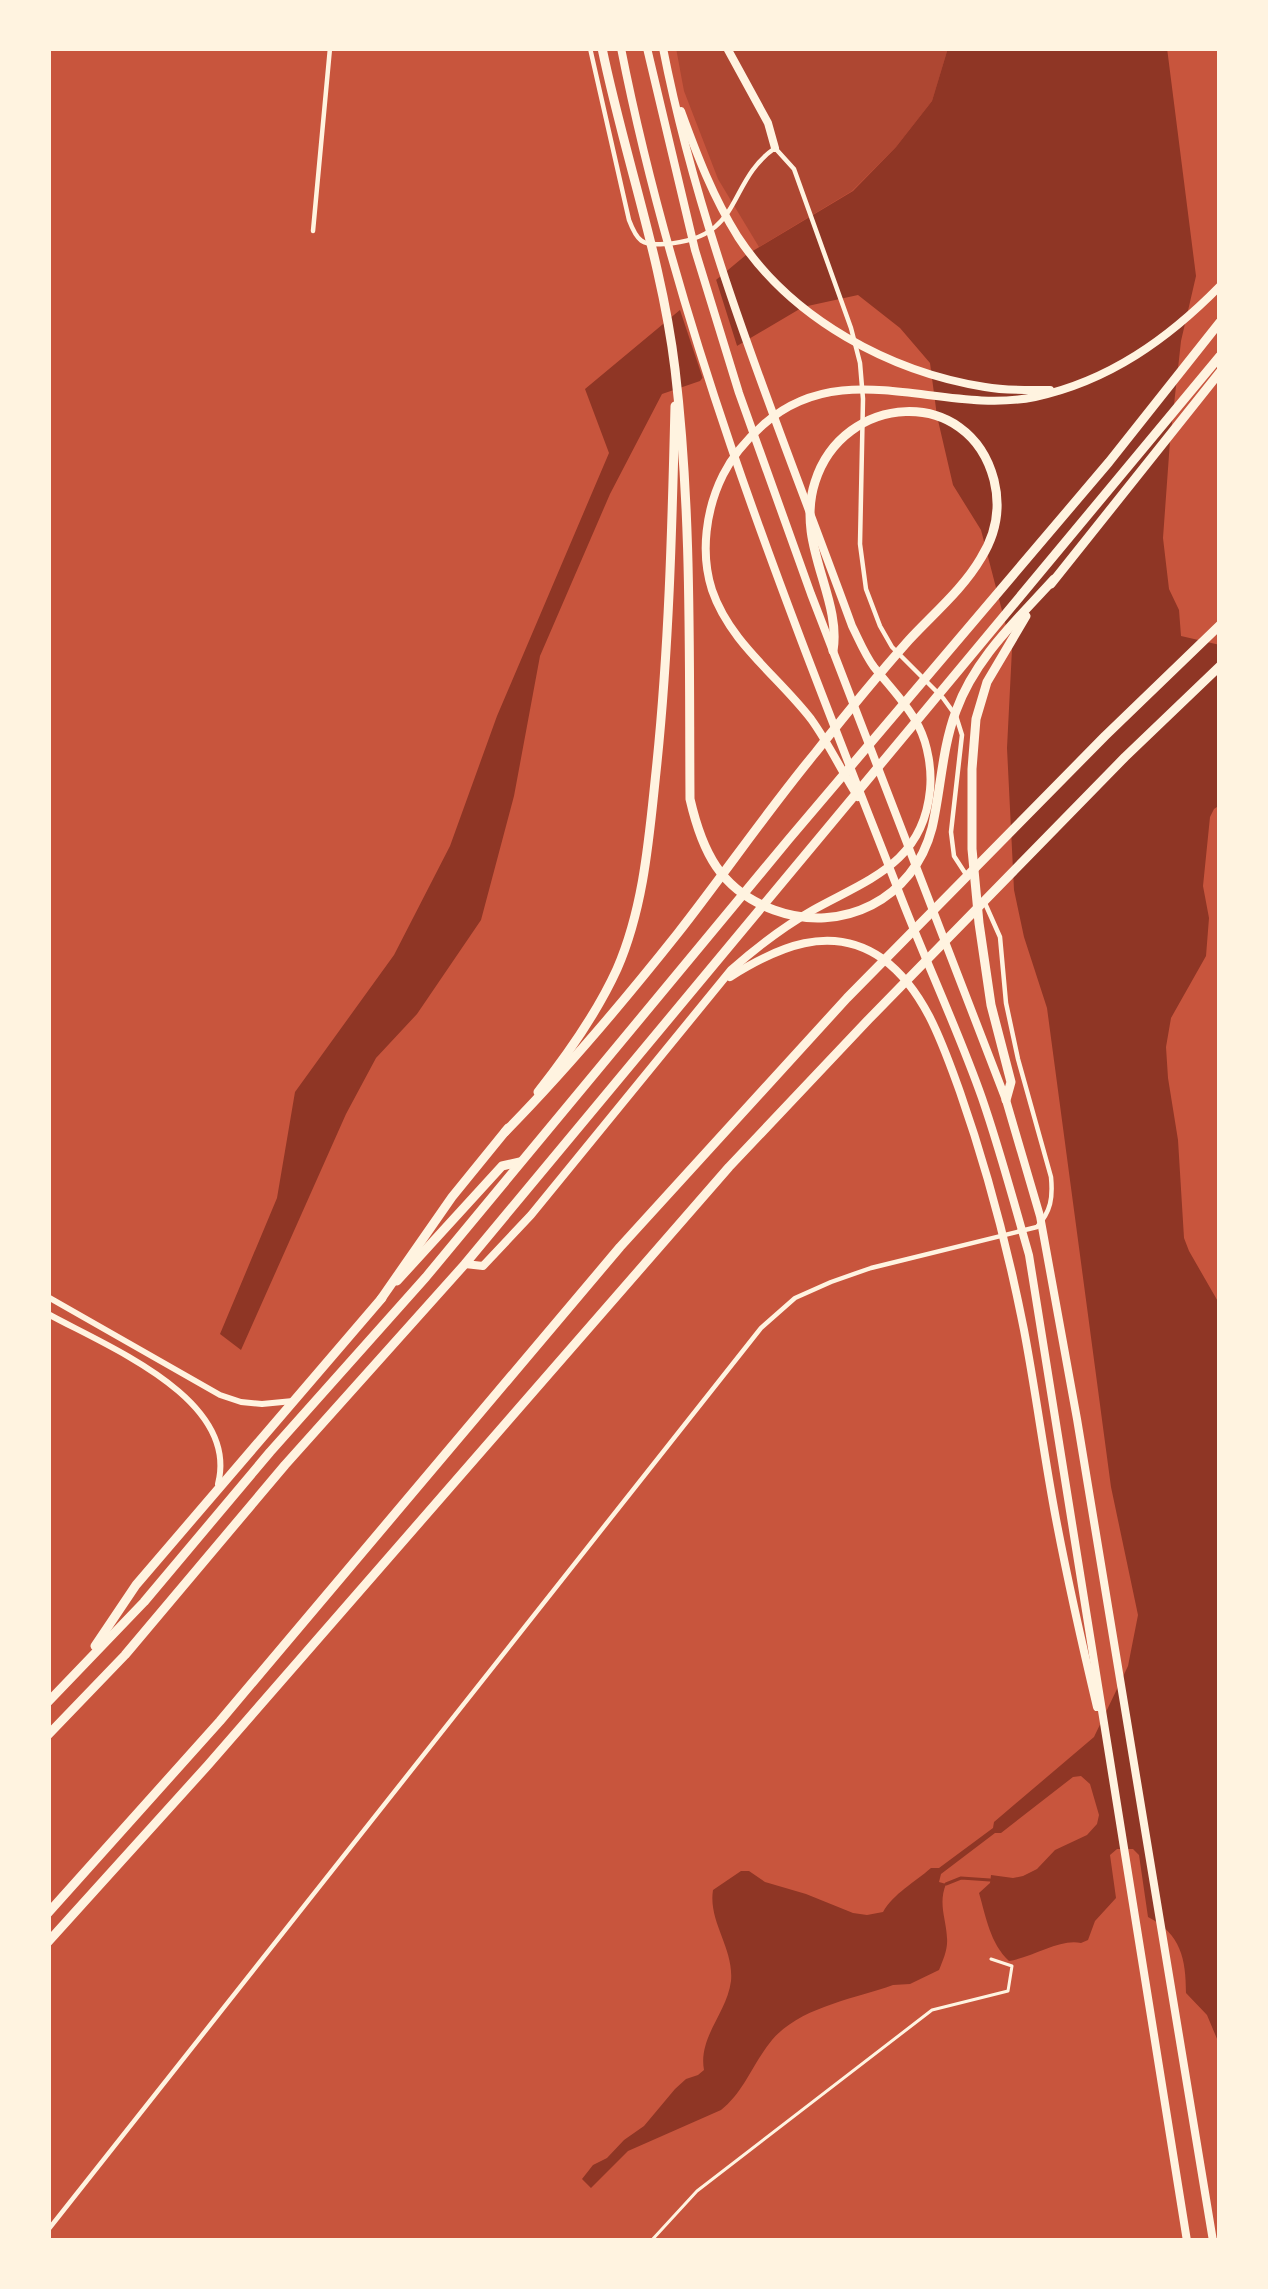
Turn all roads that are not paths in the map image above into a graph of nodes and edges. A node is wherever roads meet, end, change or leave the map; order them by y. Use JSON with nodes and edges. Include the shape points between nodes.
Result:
{"nodes":[{"id":1,"x":330,"y":48,"type":"edge"},
{"id":2,"x":590,"y":48,"type":"edge"},
{"id":3,"x":602,"y":48,"type":"edge"},
{"id":4,"x":621,"y":48,"type":"edge"},
{"id":5,"x":646,"y":48,"type":"edge"},
{"id":6,"x":664,"y":48,"type":"edge"},
{"id":7,"x":727,"y":48,"type":"edge"},
{"id":8,"x":669,"y":75,"type":"junction"},
{"id":9,"x":775,"y":148,"type":"junction"},
{"id":10,"x":313,"y":231,"type":"dead end"},
{"id":11,"x":1220,"y":286,"type":"edge"},
{"id":12,"x":1220,"y":322,"type":"edge"},
{"id":13,"x":1220,"y":356,"type":"edge"},
{"id":14,"x":1220,"y":373,"type":"edge"},
{"id":15,"x":1057,"y":389,"type":"junction"},
{"id":16,"x":677,"y":394,"type":"junction"},
{"id":17,"x":1054,"y":579,"type":"junction"},
{"id":18,"x":1220,"y":625,"type":"edge"},
{"id":19,"x":833,"y":651,"type":"junction"},
{"id":20,"x":1220,"y":666,"type":"edge"},
{"id":21,"x":869,"y":814,"type":"junction"},
{"id":22,"x":724,"y":981,"type":"junction"},
{"id":23,"x":1006,"y":1100,"type":"junction"},
{"id":24,"x":505,"y":1132,"type":"junction"},
{"id":25,"x":520,"y":1162,"type":"junction"},
{"id":26,"x":465,"y":1264,"type":"junction"},
{"id":27,"x":48,"y":1297,"type":"edge"},
{"id":28,"x":381,"y":1299,"type":"junction"},
{"id":29,"x":48,"y":1314,"type":"edge"},
{"id":30,"x":293,"y":1401,"type":"junction"},
{"id":31,"x":215,"y":1494,"type":"junction"},
{"id":32,"x":79,"y":1670,"type":"junction"},
{"id":33,"x":48,"y":1702,"type":"edge"},
{"id":34,"x":48,"y":1735,"type":"edge"},
{"id":35,"x":1110,"y":1760,"type":"junction"},
{"id":36,"x":48,"y":1913,"type":"edge"},
{"id":37,"x":48,"y":1942,"type":"edge"},
{"id":38,"x":991,"y":1959,"type":"dead end"},
{"id":39,"x":48,"y":2230,"type":"edge"},
{"id":40,"x":651,"y":2241,"type":"edge"},
{"id":41,"x":1187,"y":2241,"type":"edge"},
{"id":42,"x":1213,"y":2241,"type":"edge"}],
"edges":[{"from":1,"to":10,"type":"street"},
{"from":2,"to":9,"type":"street","via":[[629,220],[647,245],[716,229],[758,160]]},
{"from":3,"to":16,"type":"highway","via":[[664,305]]},
{"from":4,"to":21,"type":"main road","via":[[711,386]]},
{"from":5,"to":19,"type":"main road","via":[[739,393]]},
{"from":6,"to":8,"type":"main road"},
{"from":7,"to":9,"type":"main road"},
{"from":8,"to":15,"type":"main road","via":[[718,204],[757,262],[822,321],[890,360],[957,382]]},
{"from":8,"to":22,"type":"main road","via":[[704,211],[852,626],[919,727],[931,783],[928,813],[900,859],[766,939]]},
{"from":9,"to":39,"type":"street","via":[[794,169],[860,363],[866,590],[892,647],[944,698],[962,735],[953,856],[1000,937],[1006,1003],[1051,1177],[1048,1215],[1036,1227],[831,1282],[795,1298],[761,1328]]},
{"from":11,"to":15,"type":"main road","via":[[1165,338],[1122,365]]},
{"from":12,"to":25,"type":"highway"},
{"from":13,"to":26,"type":"highway"},
{"from":14,"to":17,"type":"highway"},
{"from":15,"to":21,"type":"main road","via":[[987,400],[880,389],[818,394],[790,404],[745,441],[714,493],[706,557],[725,620],[809,718]]},
{"from":16,"to":17,"type":"highway","via":[[687,505],[690,799],[716,868],[771,909],[802,917],[863,911],[919,860],[955,712],[974,671]]},
{"from":16,"to":24,"type":"highway","via":[[666,681],[637,912],[585,1029]]},
{"from":17,"to":23,"type":"highway","via":[[987,682],[971,769],[979,923],[1011,1082]]},
{"from":18,"to":36,"type":"highway","via":[[847,998],[620,1247]]},
{"from":19,"to":23,"type":"main road"},
{"from":19,"to":24,"type":"highway","via":[[837,630],[810,526],[826,456],[868,419],[893,411],[944,418],[969,435],[994,478],[995,530],[973,572]]},
{"from":20,"to":37,"type":"highway","via":[[729,1168]]},
{"from":21,"to":35,"type":"main road","via":[[982,1098],[1029,1256]]},
{"from":22,"to":26,"type":"main road","via":[[531,1215],[483,1266]]},
{"from":22,"to":35,"type":"main road","via":[[800,943],[862,948],[881,958],[929,1015],[995,1202]]},
{"from":23,"to":42,"type":"main road","via":[[1058,1307]]},
{"from":24,"to":28,"type":"highway"},
{"from":25,"to":28,"type":"highway","via":[[502,1166]]},
{"from":25,"to":32,"type":"highway"},
{"from":26,"to":34,"type":"highway"},
{"from":27,"to":30,"type":"street","via":[[220,1395]]},
{"from":28,"to":30,"type":"highway"},
{"from":29,"to":31,"type":"street","via":[[195,1404],[220,1448]]},
{"from":30,"to":31,"type":"highway"},
{"from":31,"to":32,"type":"highway","via":[[136,1585]]},
{"from":32,"to":33,"type":"highway"},
{"from":35,"to":41,"type":"main road"},
{"from":38,"to":40,"type":"lane","via":[[1012,1966],[1008,1990],[932,2010],[697,2192]]}]}
